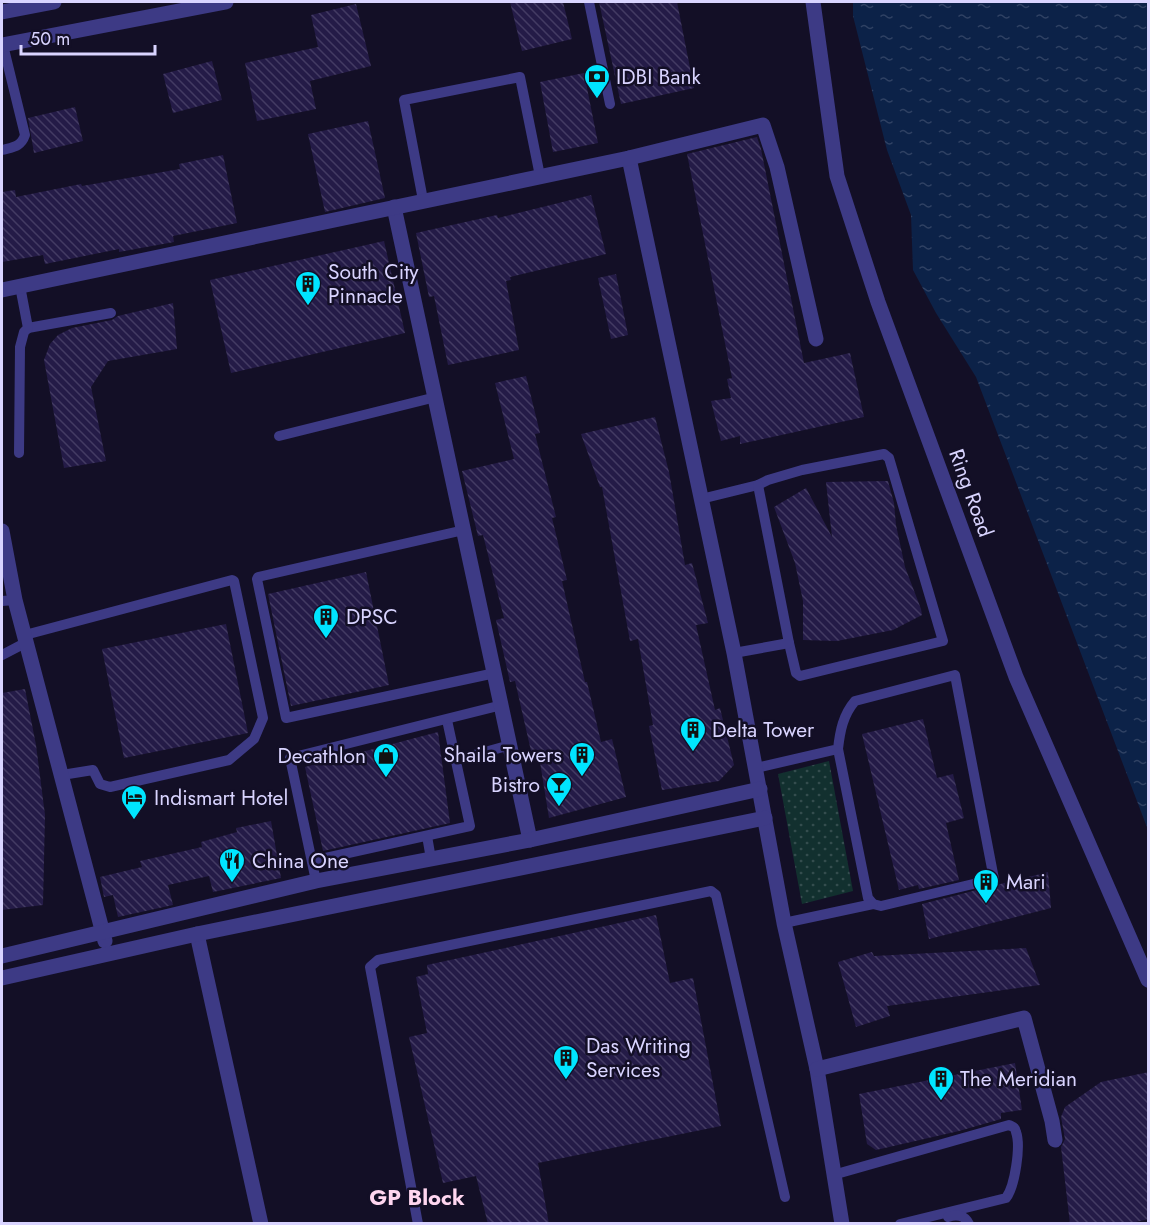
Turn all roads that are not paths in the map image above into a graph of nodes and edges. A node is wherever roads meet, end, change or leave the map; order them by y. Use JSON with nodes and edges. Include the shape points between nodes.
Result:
{"nodes":[{"id":1,"x":54,"y":2,"type":"edge"},
{"id":2,"x":226,"y":2,"type":"edge"},
{"id":3,"x":590,"y":2,"type":"edge"},
{"id":4,"x":813,"y":2,"type":"edge"},
{"id":5,"x":2,"y":12,"type":"edge"},
{"id":6,"x":2,"y":45,"type":"edge"},
{"id":7,"x":610,"y":104,"type":"dead end"},
{"id":8,"x":2,"y":150,"type":"edge"},
{"id":9,"x":628,"y":158,"type":"junction"},
{"id":10,"x":540,"y":176,"type":"junction"},
{"id":11,"x":423,"y":200,"type":"junction"},
{"id":12,"x":394,"y":207,"type":"junction"},
{"id":13,"x":20,"y":286,"type":"junction"},
{"id":14,"x":2,"y":290,"type":"edge"},
{"id":15,"x":111,"y":313,"type":"dead end"},
{"id":16,"x":28,"y":328,"type":"junction"},
{"id":17,"x":816,"y":339,"type":"dead end"},
{"id":18,"x":435,"y":397,"type":"junction"},
{"id":19,"x":279,"y":436,"type":"dead end"},
{"id":20,"x":19,"y":453,"type":"dead end"},
{"id":21,"x":758,"y":485,"type":"junction"},
{"id":22,"x":701,"y":499,"type":"junction"},
{"id":23,"x":464,"y":530,"type":"junction"},
{"id":24,"x":2,"y":531,"type":"edge"},
{"id":25,"x":8,"y":601,"type":"edge"},
{"id":26,"x":26,"y":639,"type":"junction"},
{"id":27,"x":789,"y":643,"type":"junction"},
{"id":28,"x":734,"y":653,"type":"junction"},
{"id":29,"x":2,"y":655,"type":"edge"},
{"id":30,"x":495,"y":673,"type":"junction"},
{"id":31,"x":502,"y":705,"type":"junction"},
{"id":32,"x":447,"y":720,"type":"junction"},
{"id":33,"x":510,"y":745,"type":"junction"},
{"id":34,"x":838,"y":749,"type":"junction"},
{"id":35,"x":456,"y":760,"type":"junction"},
{"id":36,"x":756,"y":768,"type":"junction"},
{"id":37,"x":62,"y":775,"type":"junction"},
{"id":38,"x":760,"y":789,"type":"junction"},
{"id":39,"x":765,"y":818,"type":"junction"},
{"id":40,"x":427,"y":836,"type":"junction"},
{"id":41,"x":530,"y":840,"type":"junction"},
{"id":42,"x":431,"y":859,"type":"junction"},
{"id":43,"x":312,"y":861,"type":"junction"},
{"id":44,"x":316,"y":881,"type":"junction"},
{"id":45,"x":873,"y":904,"type":"junction"},
{"id":46,"x":784,"y":923,"type":"junction"},
{"id":47,"x":104,"y":933,"type":"junction"},
{"id":48,"x":197,"y":934,"type":"junction"},
{"id":49,"x":108,"y":953,"type":"junction"},
{"id":50,"x":2,"y":956,"type":"edge"},
{"id":51,"x":2,"y":978,"type":"edge"},
{"id":52,"x":1149,"y":980,"type":"edge"},
{"id":53,"x":817,"y":1069,"type":"junction"},
{"id":54,"x":1054,"y":1140,"type":"dead end"},
{"id":55,"x":833,"y":1175,"type":"junction"},
{"id":56,"x":785,"y":1197,"type":"dead end"},
{"id":57,"x":261,"y":1224,"type":"edge"},
{"id":58,"x":418,"y":1224,"type":"edge"},
{"id":59,"x":842,"y":1224,"type":"edge"},
{"id":60,"x":900,"y":1224,"type":"edge"},
{"id":61,"x":925,"y":1224,"type":"edge"},
{"id":62,"x":969,"y":1224,"type":"edge"}],
"edges":[{"from":1,"to":5,"type":"street"},
{"from":2,"to":6,"type":"street"},
{"from":3,"to":7,"type":"lane"},
{"from":4,"to":52,"type":"street","name":"Ring Road","via":[[837,176],[878,302],[1016,677]]},
{"from":6,"to":8,"type":"lane","via":[[24,135],[18,146]]},
{"from":9,"to":10,"type":"street"},
{"from":9,"to":17,"type":"street","via":[[763,125],[777,167]]},
{"from":9,"to":22,"type":"street"},
{"from":10,"to":11,"type":"street"},
{"from":10,"to":11,"type":"lane","via":[[520,77],[404,100]]},
{"from":11,"to":12,"type":"street"},
{"from":12,"to":13,"type":"street"},
{"from":12,"to":18,"type":"street"},
{"from":13,"to":14,"type":"street"},
{"from":13,"to":16,"type":"lane"},
{"from":15,"to":16,"type":"lane"},
{"from":16,"to":20,"type":"lane","via":[[20,347]]},
{"from":18,"to":19,"type":"lane"},
{"from":18,"to":23,"type":"street"},
{"from":21,"to":22,"type":"lane"},
{"from":21,"to":27,"type":"lane"},
{"from":21,"to":27,"type":"lane","via":[[802,470],[887,455],[943,641],[800,676]]},
{"from":22,"to":28,"type":"street"},
{"from":23,"to":30,"type":"street"},
{"from":23,"to":30,"type":"lane","via":[[258,577],[286,718]]},
{"from":24,"to":25,"type":"street"},
{"from":25,"to":26,"type":"street"},
{"from":26,"to":29,"type":"lane"},
{"from":26,"to":37,"type":"street"},
{"from":26,"to":37,"type":"lane","via":[[234,581],[263,718],[254,739],[229,760],[110,787],[100,784],[93,770]]},
{"from":27,"to":28,"type":"lane"},
{"from":28,"to":36,"type":"street"},
{"from":30,"to":31,"type":"street"},
{"from":31,"to":32,"type":"lane"},
{"from":31,"to":33,"type":"street"},
{"from":32,"to":35,"type":"lane"},
{"from":32,"to":43,"type":"lane","via":[[290,758]]},
{"from":33,"to":35,"type":"lane"},
{"from":33,"to":41,"type":"street"},
{"from":34,"to":36,"type":"lane"},
{"from":34,"to":45,"type":"lane","via":[[868,898]]},
{"from":34,"to":45,"type":"lane","via":[[840,729],[855,701],[956,675],[994,879],[881,906]]},
{"from":35,"to":40,"type":"lane","via":[[470,826]]},
{"from":36,"to":38,"type":"street"},
{"from":37,"to":47,"type":"street"},
{"from":38,"to":39,"type":"street"},
{"from":38,"to":41,"type":"street"},
{"from":39,"to":46,"type":"street"},
{"from":39,"to":48,"type":"street"},
{"from":40,"to":42,"type":"lane"},
{"from":40,"to":43,"type":"lane"},
{"from":41,"to":42,"type":"street"},
{"from":42,"to":44,"type":"street"},
{"from":43,"to":44,"type":"lane"},
{"from":44,"to":47,"type":"street"},
{"from":45,"to":46,"type":"lane"},
{"from":46,"to":53,"type":"street"},
{"from":47,"to":49,"type":"street"},
{"from":47,"to":50,"type":"street"},
{"from":48,"to":49,"type":"street"},
{"from":48,"to":57,"type":"street"},
{"from":49,"to":51,"type":"street"},
{"from":53,"to":54,"type":"street","via":[[1024,1018]]},
{"from":53,"to":55,"type":"street"},
{"from":55,"to":59,"type":"street"},
{"from":55,"to":60,"type":"lane","via":[[1010,1125],[1014,1128],[1018,1152],[1012,1187],[1006,1198]]},
{"from":56,"to":58,"type":"lane","via":[[716,895],[711,891],[373,963],[370,967]]},
{"from":61,"to":62,"type":"lane","via":[[955,1215],[963,1216]]}]}
